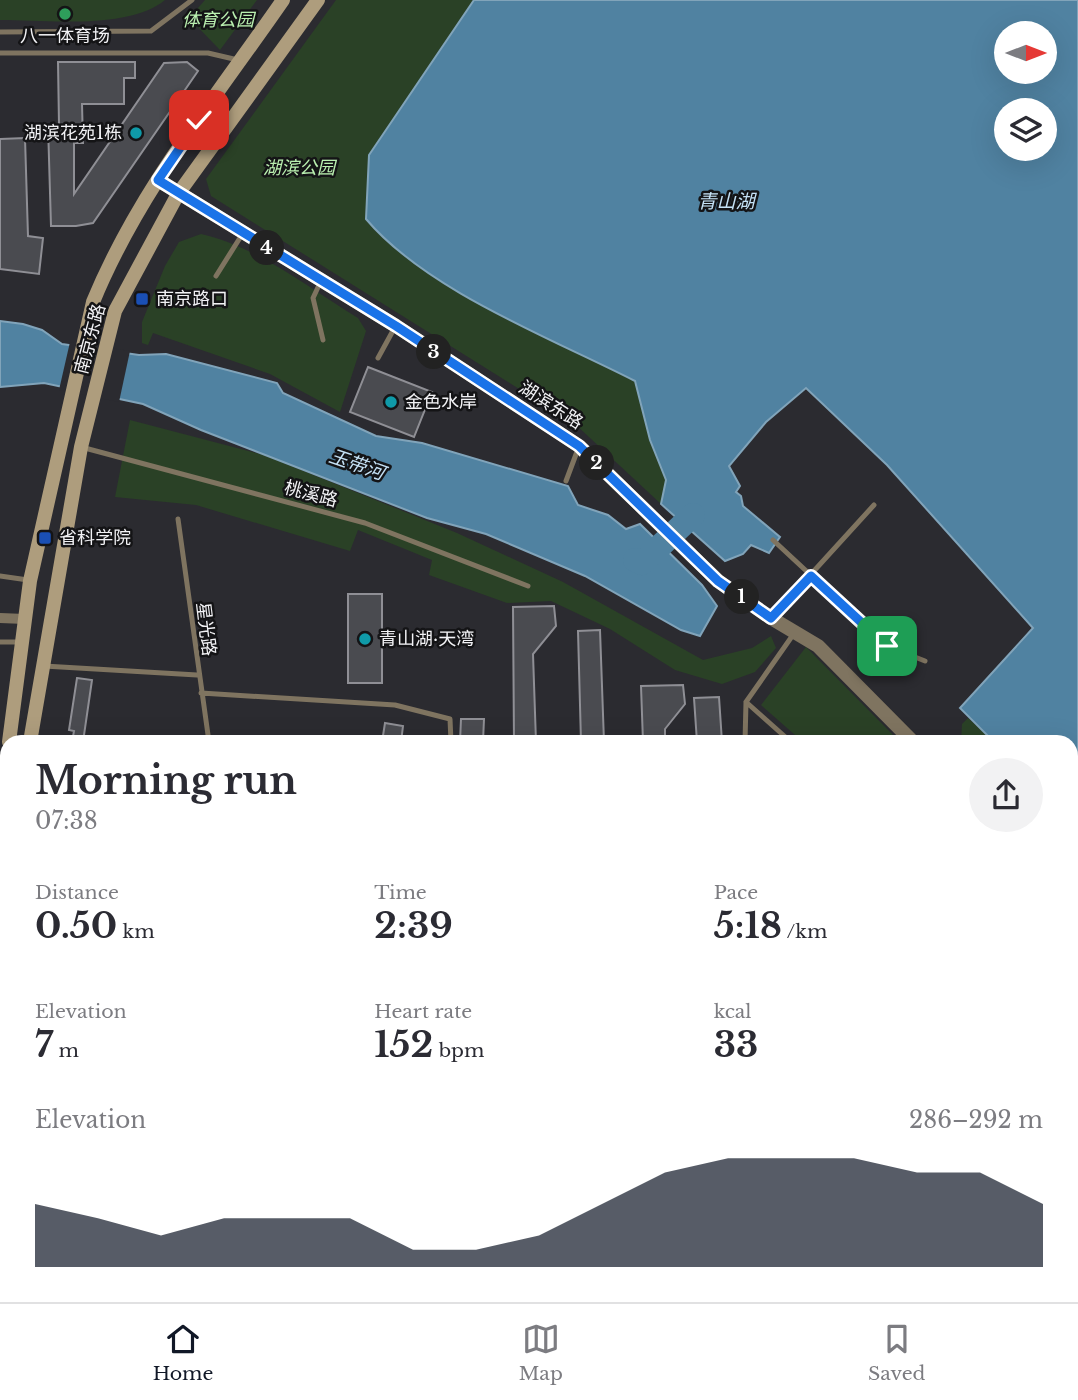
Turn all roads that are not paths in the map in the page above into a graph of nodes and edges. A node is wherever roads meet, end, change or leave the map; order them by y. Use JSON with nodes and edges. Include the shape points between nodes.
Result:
{"nodes":[{"id":1,"x":192,"y":0,"type":"edge"},
{"id":2,"x":283,"y":0,"type":"edge"},
{"id":3,"x":318,"y":0,"type":"edge"},
{"id":4,"x":0,"y":32,"type":"edge"},
{"id":5,"x":0,"y":53,"type":"edge"},
{"id":6,"x":241,"y":60,"type":"junction"},
{"id":7,"x":158,"y":180,"type":"junction"},
{"id":8,"x":178,"y":194,"type":"junction"},
{"id":9,"x":243,"y":233,"type":"junction"},
{"id":10,"x":216,"y":275,"type":"dead end"},
{"id":11,"x":321,"y":281,"type":"junction"},
{"id":12,"x":396,"y":326,"type":"junction"},
{"id":13,"x":323,"y":340,"type":"dead end"},
{"id":14,"x":379,"y":358,"type":"dead end"},
{"id":15,"x":579,"y":446,"type":"junction"},
{"id":16,"x":81,"y":447,"type":"junction"},
{"id":17,"x":566,"y":481,"type":"dead end"},
{"id":18,"x":874,"y":505,"type":"dead end"},
{"id":19,"x":178,"y":519,"type":"dead end"},
{"id":20,"x":773,"y":540,"type":"dead end"},
{"id":21,"x":0,"y":576,"type":"edge"},
{"id":22,"x":811,"y":576,"type":"junction"},
{"id":23,"x":30,"y":581,"type":"junction"},
{"id":24,"x":528,"y":586,"type":"dead end"},
{"id":25,"x":0,"y":618,"type":"edge"},
{"id":26,"x":771,"y":618,"type":"junction"},
{"id":27,"x":25,"y":619,"type":"junction"},
{"id":28,"x":794,"y":632,"type":"junction"},
{"id":29,"x":0,"y":642,"type":"edge"},
{"id":30,"x":23,"y":642,"type":"junction"},
{"id":31,"x":925,"y":661,"type":"dead end"},
{"id":32,"x":44,"y":666,"type":"junction"},
{"id":33,"x":197,"y":676,"type":"junction"},
{"id":34,"x":201,"y":693,"type":"junction"},
{"id":35,"x":746,"y":702,"type":"junction"},
{"id":36,"x":10,"y":735,"type":"edge"},
{"id":37,"x":31,"y":735,"type":"edge"},
{"id":38,"x":208,"y":735,"type":"edge"},
{"id":39,"x":451,"y":735,"type":"edge"},
{"id":40,"x":745,"y":735,"type":"edge"},
{"id":41,"x":783,"y":735,"type":"edge"},
{"id":42,"x":906,"y":735,"type":"edge"},
{"id":43,"x":752,"y":1302,"type":"edge"},
{"id":44,"x":869,"y":1302,"type":"edge"}],
"edges":[{"from":1,"to":4,"type":"lane","via":[[151,31]]},
{"from":2,"to":6,"type":"main road","name":"南京东路"},
{"from":3,"to":8,"type":"main road","name":"南京东路"},
{"from":5,"to":6,"type":"lane","via":[[208,53]]},
{"from":6,"to":7,"type":"main road","name":"南京东路"},
{"from":7,"to":8,"type":"street","name":"湖滨东路"},
{"from":7,"to":23,"type":"main road","name":"南京东路","via":[[106,270],[93,302]]},
{"from":8,"to":9,"type":"street","name":"湖滨东路"},
{"from":8,"to":16,"type":"main road","name":"南京东路","via":[[115,312]]},
{"from":9,"to":10,"type":"lane"},
{"from":9,"to":11,"type":"street","name":"湖滨东路"},
{"from":11,"to":12,"type":"street","name":"湖滨东路"},
{"from":11,"to":13,"type":"lane","via":[[313,298]]},
{"from":12,"to":14,"type":"lane"},
{"from":12,"to":15,"type":"street","name":"湖滨东路"},
{"from":15,"to":17,"type":"lane"},
{"from":15,"to":26,"type":"street","name":"湖滨东路","via":[[706,570]]},
{"from":16,"to":24,"type":"lane","name":"桃溪路","via":[[365,523]]},
{"from":16,"to":32,"type":"main road","name":"南京东路"},
{"from":18,"to":22,"type":"lane"},
{"from":19,"to":33,"type":"lane","name":"星光路"},
{"from":20,"to":22,"type":"lane"},
{"from":21,"to":23,"type":"lane"},
{"from":22,"to":26,"type":"lane"},
{"from":22,"to":31,"type":"lane","via":[[887,646]]},
{"from":23,"to":27,"type":"main road","name":"南京东路"},
{"from":25,"to":27,"type":"street"},
{"from":26,"to":28,"type":"street","name":"湖滨东路"},
{"from":27,"to":30,"type":"main road","name":"南京东路"},
{"from":28,"to":35,"type":"lane"},
{"from":28,"to":42,"type":"street","name":"湖滨东路","via":[[818,646]]},
{"from":29,"to":30,"type":"lane"},
{"from":30,"to":36,"type":"main road","name":"南京东路"},
{"from":32,"to":33,"type":"lane"},
{"from":32,"to":37,"type":"main road","name":"南京东路"},
{"from":33,"to":34,"type":"lane","name":"星光路"},
{"from":34,"to":38,"type":"lane","name":"星光路"},
{"from":34,"to":39,"type":"lane","via":[[395,705],[450,719]]},
{"from":35,"to":40,"type":"lane"},
{"from":35,"to":41,"type":"lane"},
{"from":43,"to":44,"type":"street"}]}
